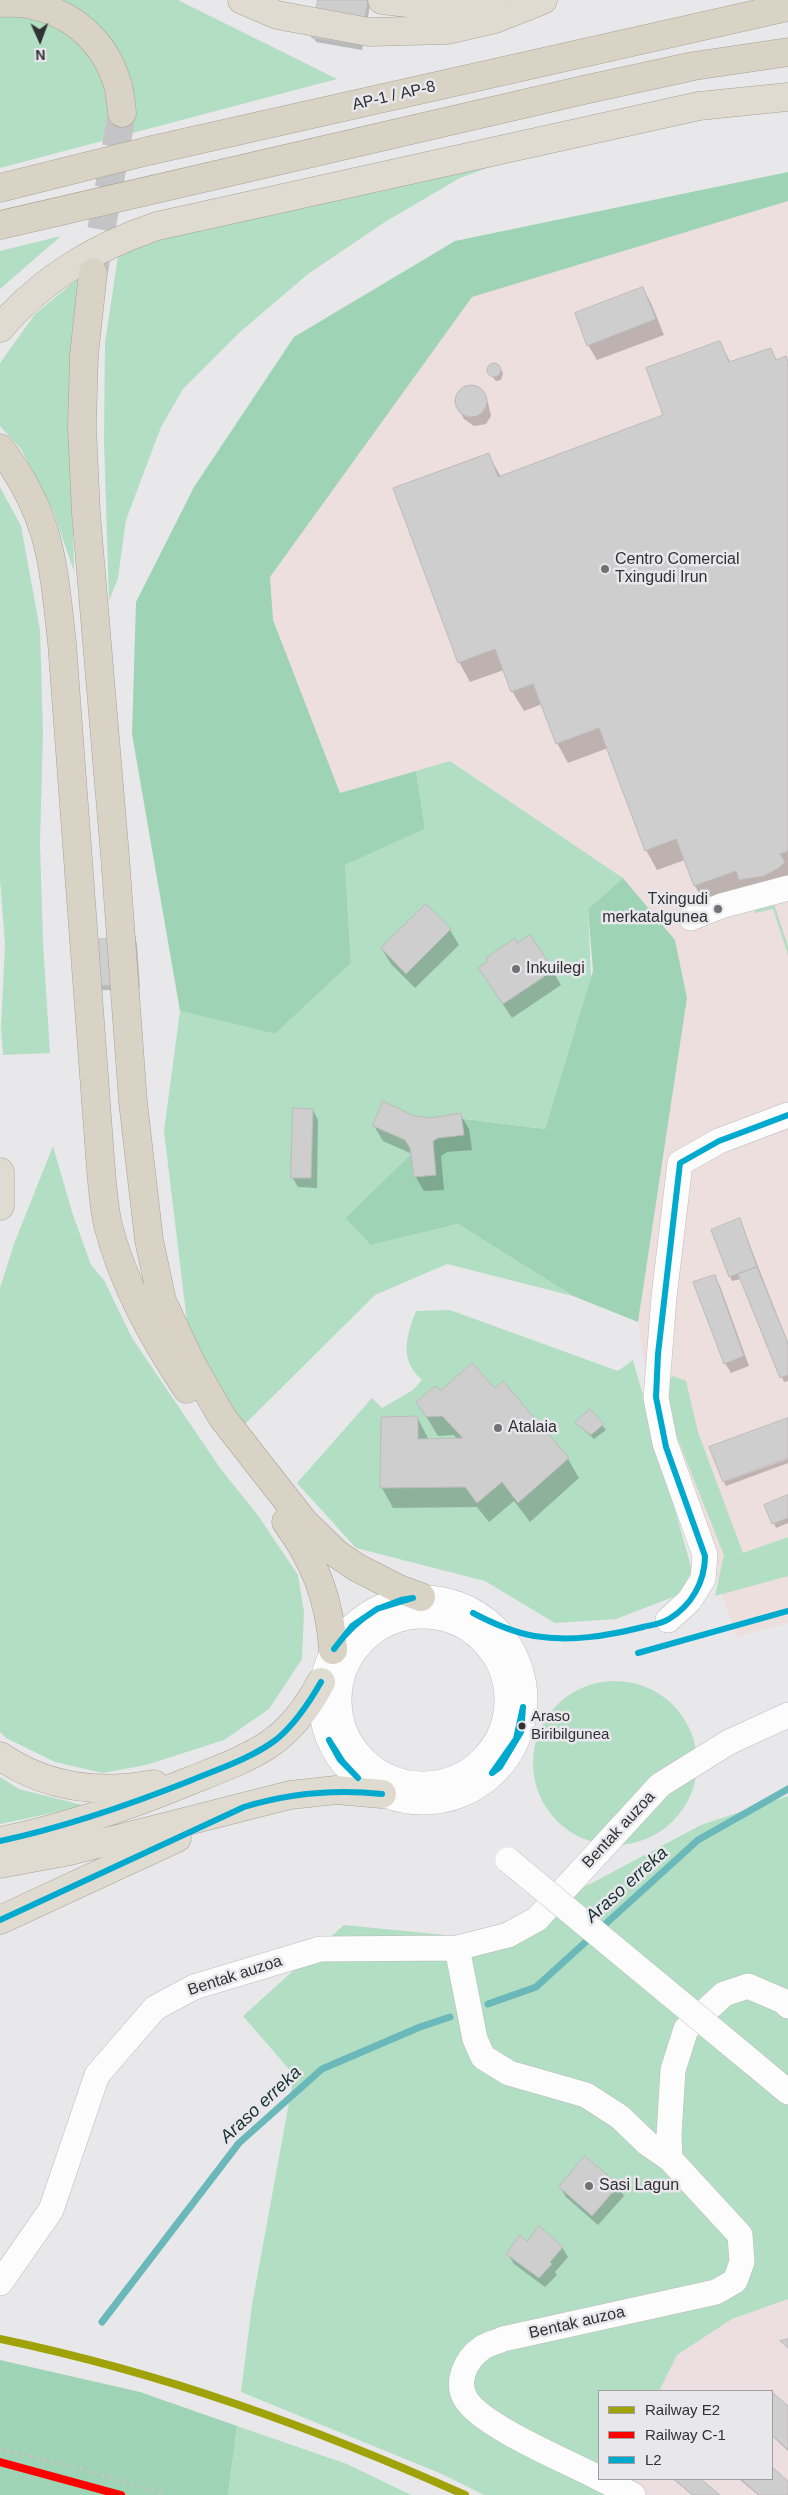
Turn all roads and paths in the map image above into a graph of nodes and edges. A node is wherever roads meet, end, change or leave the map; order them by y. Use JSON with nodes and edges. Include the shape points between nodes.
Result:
{"nodes":[{"id":1,"x":242,"y":0,"type":"edge"},
{"id":2,"x":267,"y":0,"type":"edge"},
{"id":3,"x":382,"y":0,"type":"edge"},
{"id":4,"x":490,"y":0,"type":"edge"},
{"id":5,"x":524,"y":0,"type":"edge"},
{"id":6,"x":543,"y":0,"type":"edge"},
{"id":7,"x":0,"y":2,"type":"edge"},
{"id":8,"x":788,"y":7,"type":"edge"},
{"id":9,"x":788,"y":52,"type":"edge"},
{"id":10,"x":788,"y":97,"type":"edge"},
{"id":11,"x":122,"y":113,"type":"tunnel mouth"},
{"id":12,"x":0,"y":188,"type":"edge"},
{"id":13,"x":0,"y":225,"type":"edge"},
{"id":14,"x":93,"y":273,"type":"tunnel mouth"},
{"id":15,"x":0,"y":328,"type":"edge"},
{"id":16,"x":0,"y":448,"type":"edge"},
{"id":17,"x":788,"y":888,"type":"edge"},
{"id":18,"x":691,"y":918,"type":"dead end"},
{"id":19,"x":788,"y":1115,"type":"edge"},
{"id":20,"x":0,"y":1172,"type":"edge"},
{"id":21,"x":0,"y":1206,"type":"edge"},
{"id":22,"x":421,"y":1597,"type":"junction"},
{"id":23,"x":668,"y":1620,"type":"dead end"},
{"id":24,"x":477,"y":1636,"type":"joint"},
{"id":25,"x":333,"y":1650,"type":"junction"},
{"id":26,"x":321,"y":1682,"type":"junction"},
{"id":27,"x":788,"y":1715,"type":"edge"},
{"id":28,"x":0,"y":1756,"type":"edge"},
{"id":29,"x":204,"y":1775,"type":"junction"},
{"id":30,"x":382,"y":1794,"type":"junction"},
{"id":31,"x":244,"y":1807,"type":"junction"},
{"id":32,"x":0,"y":1841,"type":"edge"},
{"id":33,"x":508,"y":1860,"type":"dead end"},
{"id":34,"x":0,"y":1864,"type":"edge"},
{"id":35,"x":0,"y":1920,"type":"edge"},
{"id":36,"x":457,"y":1948,"type":"junction"},
{"id":37,"x":788,"y":2006,"type":"edge"},
{"id":38,"x":788,"y":2092,"type":"edge"},
{"id":39,"x":670,"y":2159,"type":"junction"},
{"id":40,"x":0,"y":2282,"type":"edge"},
{"id":41,"x":598,"y":2477,"type":"edge"},
{"id":42,"x":604,"y":2480,"type":"edge"},
{"id":43,"x":633,"y":2495,"type":"edge"}],
"edges":[{"from":1,"to":6,"type":"highway","via":[[277,15],[369,32],[447,30],[496,19]]},
{"from":2,"to":5,"type":"highway","via":[[279,5],[372,18],[480,14]]},
{"from":3,"to":4,"type":"highway","via":[[426,5]]},
{"from":7,"to":11,"type":"highway","via":[[29,3],[49,8],[86,30],[109,61],[118,84]]},
{"from":8,"to":12,"type":"highway","name":"AP-1 / AP-8","via":[[148,151]]},
{"from":9,"to":13,"type":"highway","via":[[694,66],[588,89]]},
{"from":10,"to":15,"type":"highway","via":[[699,106],[157,226],[103,247],[67,267],[40,287]]},
{"from":14,"to":22,"type":"highway","via":[[84,355],[82,427],[86,513],[133,1102],[149,1240],[162,1301],[191,1363],[222,1417],[304,1522],[337,1554],[356,1567]]},
{"from":16,"to":25,"type":"highway","via":[[37,508],[53,559],[100,1166],[108,1223],[117,1256],[163,1352],[306,1551],[323,1590],[330,1616]]},
{"from":17,"to":18,"type":"street","via":[[721,906]]},
{"from":19,"to":23,"type":"street","via":[[719,1141],[680,1163],[656,1398],[665,1443],[705,1555],[703,1580],[689,1601]]},
{"from":20,"to":21,"type":"highway"},
{"from":22,"to":25,"type":"street","via":[[394,1601],[370,1612],[349,1628]]},
{"from":22,"to":30,"type":"street","via":[[446,1600],[469,1608],[490,1622],[504,1637],[523,1676],[524,1718],[518,1739],[507,1758],[475,1787],[455,1797],[433,1802]]},
{"from":24,"to":24,"type":"street","via":[[454,1622],[421,1616],[400,1619],[379,1628],[362,1641],[343,1672],[338,1701],[345,1732],[363,1758],[390,1777],[413,1783],[449,1779],[466,1772],[480,1760],[500,1732],[507,1698],[499,1664]]},
{"from":25,"to":26,"type":"street"},
{"from":26,"to":29,"type":"highway","via":[[299,1717],[284,1732],[252,1755]]},
{"from":26,"to":30,"type":"street","via":[[320,1701],[328,1739],[349,1771]]},
{"from":27,"to":36,"type":"street","name":"Bentak auzoa","via":[[729,1742],[660,1785],[537,1919],[508,1935]]},
{"from":28,"to":29,"type":"highway","via":[[48,1780],[98,1790],[123,1790]]},
{"from":29,"to":32,"type":"highway","via":[[99,1816]]},
{"from":30,"to":31,"type":"highway","via":[[313,1791]]},
{"from":31,"to":34,"type":"highway","via":[[70,1851]]},
{"from":31,"to":35,"type":"highway"},
{"from":33,"to":38,"type":"street","bridge":true},
{"from":36,"to":39,"type":"street","name":"Bentak auzoa","via":[[474,2038],[483,2057],[509,2073],[586,2095],[620,2117],[647,2143]]},
{"from":36,"to":40,"type":"street","name":"Bentak auzoa","via":[[320,1950],[194,1987],[155,2008],[97,2075],[51,2210]]},
{"from":37,"to":39,"type":"street","via":[[748,1986],[724,1994],[686,2029],[673,2070]]},
{"from":39,"to":41,"type":"street","name":"Bentak auzoa","via":[[740,2235],[742,2262],[735,2282],[716,2292],[503,2339],[482,2348],[469,2359],[460,2381],[466,2400],[490,2422]]},
{"from":42,"to":43,"type":"street","name":"Bentak auzoa"}]}
